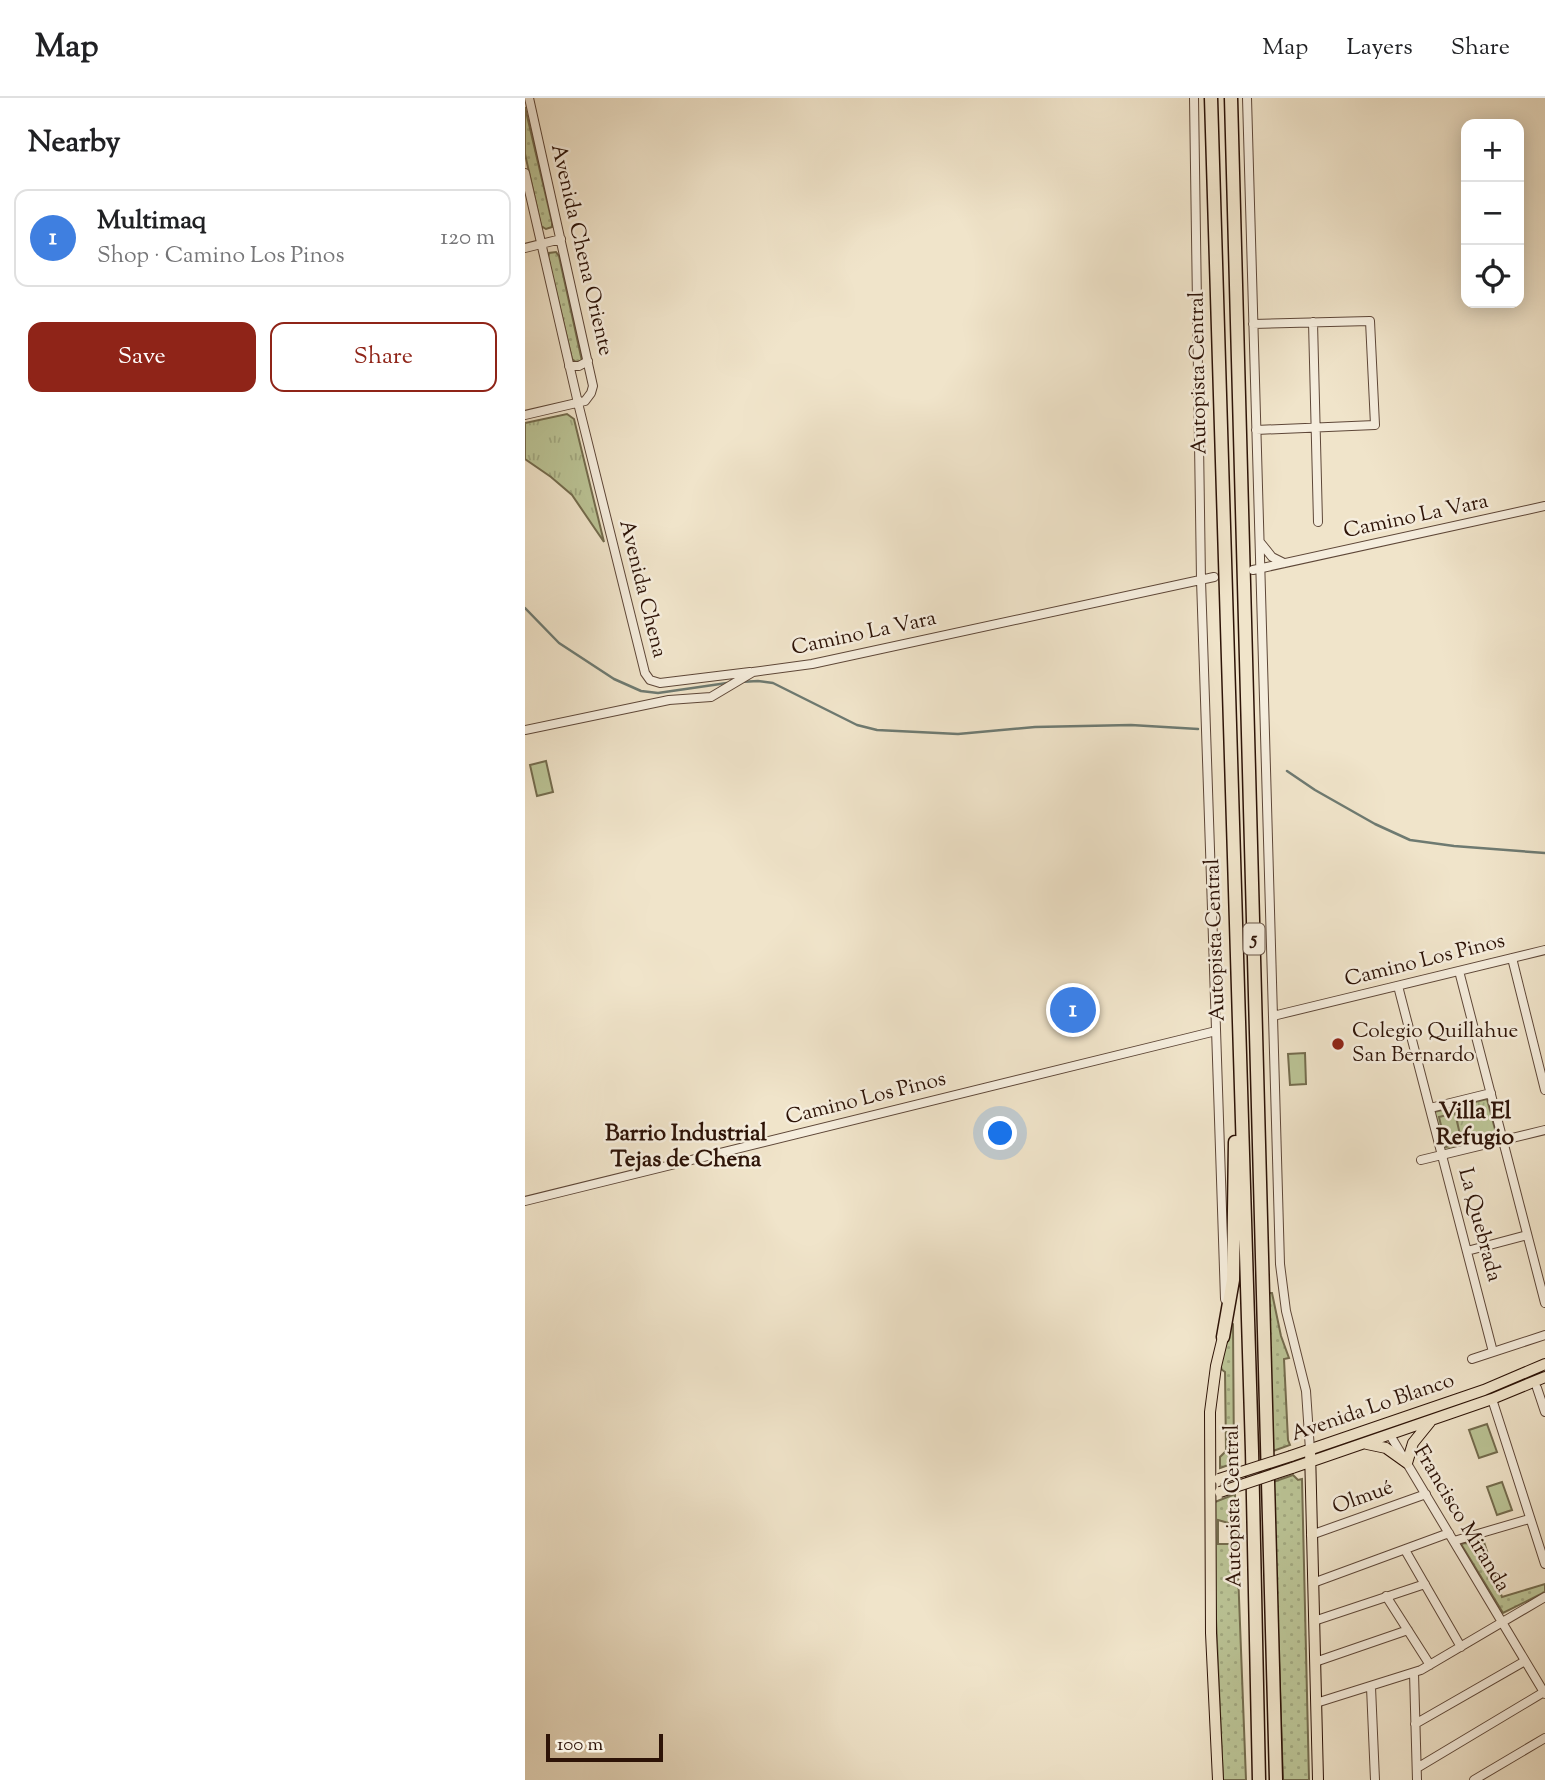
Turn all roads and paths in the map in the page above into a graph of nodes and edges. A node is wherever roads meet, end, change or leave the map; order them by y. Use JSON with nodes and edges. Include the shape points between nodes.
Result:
{"nodes":[{"id":1,"x":529,"y":98,"type":"edge"},
{"id":2,"x":1194,"y":98,"type":"edge"},
{"id":3,"x":1211,"y":98,"type":"edge"},
{"id":4,"x":1231,"y":98,"type":"edge"},
{"id":5,"x":1247,"y":98,"type":"edge"},
{"id":6,"x":525,"y":173,"type":"edge"},
{"id":7,"x":561,"y":239,"type":"junction"},
{"id":8,"x":541,"y":244,"type":"junction"},
{"id":9,"x":525,"y":248,"type":"edge"},
{"id":10,"x":1313,"y":322,"type":"junction"},
{"id":11,"x":1253,"y":324,"type":"junction"},
{"id":12,"x":588,"y":361,"type":"junction"},
{"id":13,"x":569,"y":366,"type":"junction"},
{"id":14,"x":577,"y":403,"type":"junction"},
{"id":15,"x":525,"y":415,"type":"edge"},
{"id":16,"x":1315,"y":427,"type":"junction"},
{"id":17,"x":1256,"y":429,"type":"junction"},
{"id":18,"x":1545,"y":506,"type":"edge"},
{"id":19,"x":1318,"y":522,"type":"dead end"},
{"id":20,"x":1258,"y":540,"type":"junction"},
{"id":21,"x":1287,"y":563,"type":"junction"},
{"id":22,"x":1256,"y":569,"type":"junction"},
{"id":23,"x":1214,"y":577,"type":"dead end"},
{"id":24,"x":1201,"y":580,"type":"junction"},
{"id":25,"x":749,"y":674,"type":"junction"},
{"id":26,"x":525,"y":730,"type":"edge"},
{"id":27,"x":1545,"y":950,"type":"edge"},
{"id":28,"x":1512,"y":958,"type":"junction"},
{"id":29,"x":1459,"y":971,"type":"junction"},
{"id":30,"x":1398,"y":986,"type":"junction"},
{"id":31,"x":1273,"y":1016,"type":"junction"},
{"id":32,"x":1216,"y":1031,"type":"junction"},
{"id":33,"x":1545,"y":1090,"type":"edge"},
{"id":34,"x":1490,"y":1093,"type":"junction"},
{"id":35,"x":1240,"y":1107,"type":"junction"},
{"id":36,"x":1430,"y":1108,"type":"junction"},
{"id":37,"x":1545,"y":1130,"type":"edge"},
{"id":38,"x":1503,"y":1140,"type":"junction"},
{"id":39,"x":1442,"y":1155,"type":"junction"},
{"id":40,"x":1421,"y":1160,"type":"dead end"},
{"id":41,"x":525,"y":1201,"type":"edge"},
{"id":42,"x":1527,"y":1235,"type":"junction"},
{"id":43,"x":1467,"y":1251,"type":"junction"},
{"id":44,"x":1545,"y":1303,"type":"edge"},
{"id":45,"x":1545,"y":1335,"type":"edge"},
{"id":46,"x":1223,"y":1337,"type":"junction"},
{"id":47,"x":1493,"y":1352,"type":"junction"},
{"id":48,"x":1472,"y":1359,"type":"dead end"},
{"id":49,"x":1545,"y":1364,"type":"edge"},
{"id":50,"x":1545,"y":1377,"type":"edge"},
{"id":51,"x":1541,"y":1386,"type":"edge"},
{"id":52,"x":1523,"y":1387,"type":"junction"},
{"id":53,"x":1492,"y":1399,"type":"junction"},
{"id":54,"x":1545,"y":1412,"type":"edge"},
{"id":55,"x":1433,"y":1420,"type":"junction"},
{"id":56,"x":1377,"y":1427,"type":"junction"},
{"id":57,"x":1390,"y":1435,"type":"junction"},
{"id":58,"x":1363,"y":1444,"type":"junction"},
{"id":59,"x":1310,"y":1450,"type":"junction"},
{"id":60,"x":1310,"y":1462,"type":"junction"},
{"id":61,"x":1407,"y":1462,"type":"junction"},
{"id":62,"x":1215,"y":1481,"type":"junction"},
{"id":63,"x":1216,"y":1493,"type":"junction"},
{"id":64,"x":1426,"y":1494,"type":"junction"},
{"id":65,"x":1529,"y":1519,"type":"junction"},
{"id":66,"x":1311,"y":1535,"type":"junction"},
{"id":67,"x":1452,"y":1537,"type":"junction"},
{"id":68,"x":1405,"y":1550,"type":"junction"},
{"id":69,"x":1545,"y":1564,"type":"edge"},
{"id":70,"x":1313,"y":1583,"type":"junction"},
{"id":71,"x":1425,"y":1584,"type":"junction"},
{"id":72,"x":1386,"y":1597,"type":"junction"},
{"id":73,"x":1545,"y":1597,"type":"edge"},
{"id":74,"x":1314,"y":1621,"type":"junction"},
{"id":75,"x":1502,"y":1622,"type":"junction"},
{"id":76,"x":1408,"y":1630,"type":"junction"},
{"id":77,"x":1461,"y":1647,"type":"junction"},
{"id":78,"x":1525,"y":1661,"type":"junction"},
{"id":79,"x":1315,"y":1662,"type":"junction"},
{"id":80,"x":1430,"y":1665,"type":"junction"},
{"id":81,"x":1414,"y":1673,"type":"junction"},
{"id":82,"x":1371,"y":1686,"type":"junction"},
{"id":83,"x":1545,"y":1693,"type":"edge"},
{"id":84,"x":1316,"y":1703,"type":"junction"},
{"id":85,"x":1415,"y":1724,"type":"junction"},
{"id":86,"x":1545,"y":1738,"type":"edge"},
{"id":87,"x":1417,"y":1768,"type":"junction"},
{"id":88,"x":1218,"y":1780,"type":"edge"},
{"id":89,"x":1259,"y":1780,"type":"edge"},
{"id":90,"x":1276,"y":1780,"type":"edge"},
{"id":91,"x":1318,"y":1780,"type":"edge"},
{"id":92,"x":1375,"y":1780,"type":"edge"},
{"id":93,"x":1417,"y":1780,"type":"edge"},
{"id":94,"x":1474,"y":1780,"type":"edge"}],
"edges":[{"from":1,"to":7,"type":"street","name":"Avenida Chena Oriente"},
{"from":2,"to":24,"type":"street"},
{"from":3,"to":35,"type":"highway","name":"Autopista Central","number":"5"},
{"from":4,"to":90,"type":"highway","name":"Autopista Central","number":"5"},
{"from":5,"to":11,"type":"street"},
{"from":6,"to":8,"type":"street"},
{"from":7,"to":8,"type":"street"},
{"from":7,"to":12,"type":"street","name":"Avenida Chena Oriente"},
{"from":8,"to":9,"type":"street"},
{"from":8,"to":13,"type":"street"},
{"from":10,"to":11,"type":"street"},
{"from":10,"to":16,"type":"street"},
{"from":10,"to":16,"type":"street","via":[[1370,321],[1375,425]]},
{"from":11,"to":17,"type":"street"},
{"from":12,"to":13,"type":"street"},
{"from":12,"to":14,"type":"street","name":"Avenida Chena Oriente","via":[[592,389],[587,399]]},
{"from":13,"to":14,"type":"street"},
{"from":14,"to":15,"type":"street"},
{"from":14,"to":25,"type":"street","name":"Avenida Chena","via":[[647,677],[660,683]]},
{"from":16,"to":17,"type":"street"},
{"from":16,"to":19,"type":"street"},
{"from":17,"to":20,"type":"street"},
{"from":18,"to":21,"type":"street","name":"Camino La Vara"},
{"from":20,"to":21,"type":"street","via":[[1272,557]]},
{"from":20,"to":22,"type":"street"},
{"from":21,"to":22,"type":"street","name":"Camino La Vara"},
{"from":22,"to":31,"type":"street","via":[[1269,801]]},
{"from":23,"to":24,"type":"street","name":"Camino La Vara"},
{"from":24,"to":25,"type":"street","name":"Camino La Vara"},
{"from":24,"to":32,"type":"street"},
{"from":25,"to":26,"type":"street","name":"Camino La Vara","via":[[711,697],[669,700]]},
{"from":27,"to":28,"type":"street","name":"Camino Los Pinos"},
{"from":28,"to":29,"type":"street","name":"Camino Los Pinos"},
{"from":28,"to":33,"type":"street"},
{"from":29,"to":30,"type":"street","name":"Camino Los Pinos"},
{"from":29,"to":34,"type":"street"},
{"from":30,"to":31,"type":"street","name":"Camino Los Pinos"},
{"from":30,"to":36,"type":"street","name":"La Quebrada"},
{"from":31,"to":59,"type":"street","via":[[1281,1280],[1306,1391]]},
{"from":32,"to":41,"type":"street","name":"Camino Los Pinos"},
{"from":32,"to":46,"type":"street","via":[[1224,1224]]},
{"from":34,"to":36,"type":"street"},
{"from":34,"to":38,"type":"street"},
{"from":35,"to":46,"type":"highway","via":[[1234,1157],[1233,1280]]},
{"from":35,"to":89,"type":"highway","name":"Autopista Central","number":"5"},
{"from":36,"to":39,"type":"street","name":"La Quebrada"},
{"from":37,"to":38,"type":"street"},
{"from":38,"to":39,"type":"street"},
{"from":38,"to":42,"type":"street"},
{"from":39,"to":40,"type":"street"},
{"from":39,"to":43,"type":"street","name":"La Quebrada"},
{"from":42,"to":43,"type":"street"},
{"from":42,"to":44,"type":"street"},
{"from":43,"to":47,"type":"street","name":"La Quebrada"},
{"from":45,"to":47,"type":"street","name":"Avenida Lo Blanco"},
{"from":46,"to":62,"type":"main road","via":[[1210,1412]]},
{"from":47,"to":48,"type":"street","name":"Avenida Lo Blanco"},
{"from":49,"to":56,"type":"main road","name":"Avenida Lo Blanco"},
{"from":50,"to":52,"type":"main road","name":"Avenida Lo Blanco"},
{"from":51,"to":52,"type":"street","name":"Avenida Lo Blanco"},
{"from":51,"to":54,"type":"street"},
{"from":52,"to":53,"type":"main road","name":"Avenida Lo Blanco"},
{"from":53,"to":55,"type":"main road","name":"Avenida Lo Blanco"},
{"from":53,"to":65,"type":"street"},
{"from":55,"to":57,"type":"main road","name":"Avenida Lo Blanco"},
{"from":55,"to":61,"type":"main road","via":[[1417,1437]]},
{"from":56,"to":57,"type":"main road"},
{"from":56,"to":59,"type":"main road","name":"Avenida Lo Blanco"},
{"from":57,"to":58,"type":"main road","name":"Avenida Lo Blanco"},
{"from":57,"to":61,"type":"street","name":"Francisco Miranda"},
{"from":58,"to":60,"type":"main road","name":"Avenida Lo Blanco"},
{"from":58,"to":61,"type":"main road","via":[[1386,1448]]},
{"from":59,"to":60,"type":"main road"},
{"from":59,"to":62,"type":"main road","name":"Avenida Lo Blanco","bridge":true},
{"from":60,"to":63,"type":"main road","name":"Avenida Lo Blanco","bridge":true},
{"from":60,"to":66,"type":"main road"},
{"from":61,"to":64,"type":"street","name":"Francisco Miranda"},
{"from":62,"to":63,"type":"main road"},
{"from":63,"to":88,"type":"main road","via":[[1211,1633]]},
{"from":64,"to":66,"type":"street","name":"Olmué"},
{"from":64,"to":67,"type":"street","name":"Francisco Miranda"},
{"from":65,"to":67,"type":"street"},
{"from":65,"to":69,"type":"street"},
{"from":66,"to":70,"type":"main road"},
{"from":67,"to":68,"type":"street"},
{"from":67,"to":75,"type":"street","name":"Francisco Miranda"},
{"from":68,"to":70,"type":"street"},
{"from":68,"to":71,"type":"street"},
{"from":70,"to":74,"type":"main road"},
{"from":71,"to":72,"type":"street"},
{"from":71,"to":77,"type":"street"},
{"from":72,"to":74,"type":"street"},
{"from":72,"to":76,"type":"street"},
{"from":73,"to":75,"type":"street"},
{"from":74,"to":79,"type":"main road"},
{"from":75,"to":77,"type":"street"},
{"from":75,"to":78,"type":"street","name":"Francisco Miranda"},
{"from":76,"to":79,"type":"street"},
{"from":76,"to":80,"type":"street"},
{"from":77,"to":80,"type":"street"},
{"from":78,"to":83,"type":"street","name":"Francisco Miranda"},
{"from":78,"to":85,"type":"street"},
{"from":79,"to":84,"type":"main road"},
{"from":80,"to":81,"type":"street"},
{"from":81,"to":82,"type":"street"},
{"from":81,"to":85,"type":"street"},
{"from":82,"to":84,"type":"street"},
{"from":82,"to":92,"type":"street"},
{"from":83,"to":87,"type":"street"},
{"from":84,"to":91,"type":"main road"},
{"from":85,"to":87,"type":"street"},
{"from":86,"to":94,"type":"street"},
{"from":87,"to":93,"type":"street"}]}
